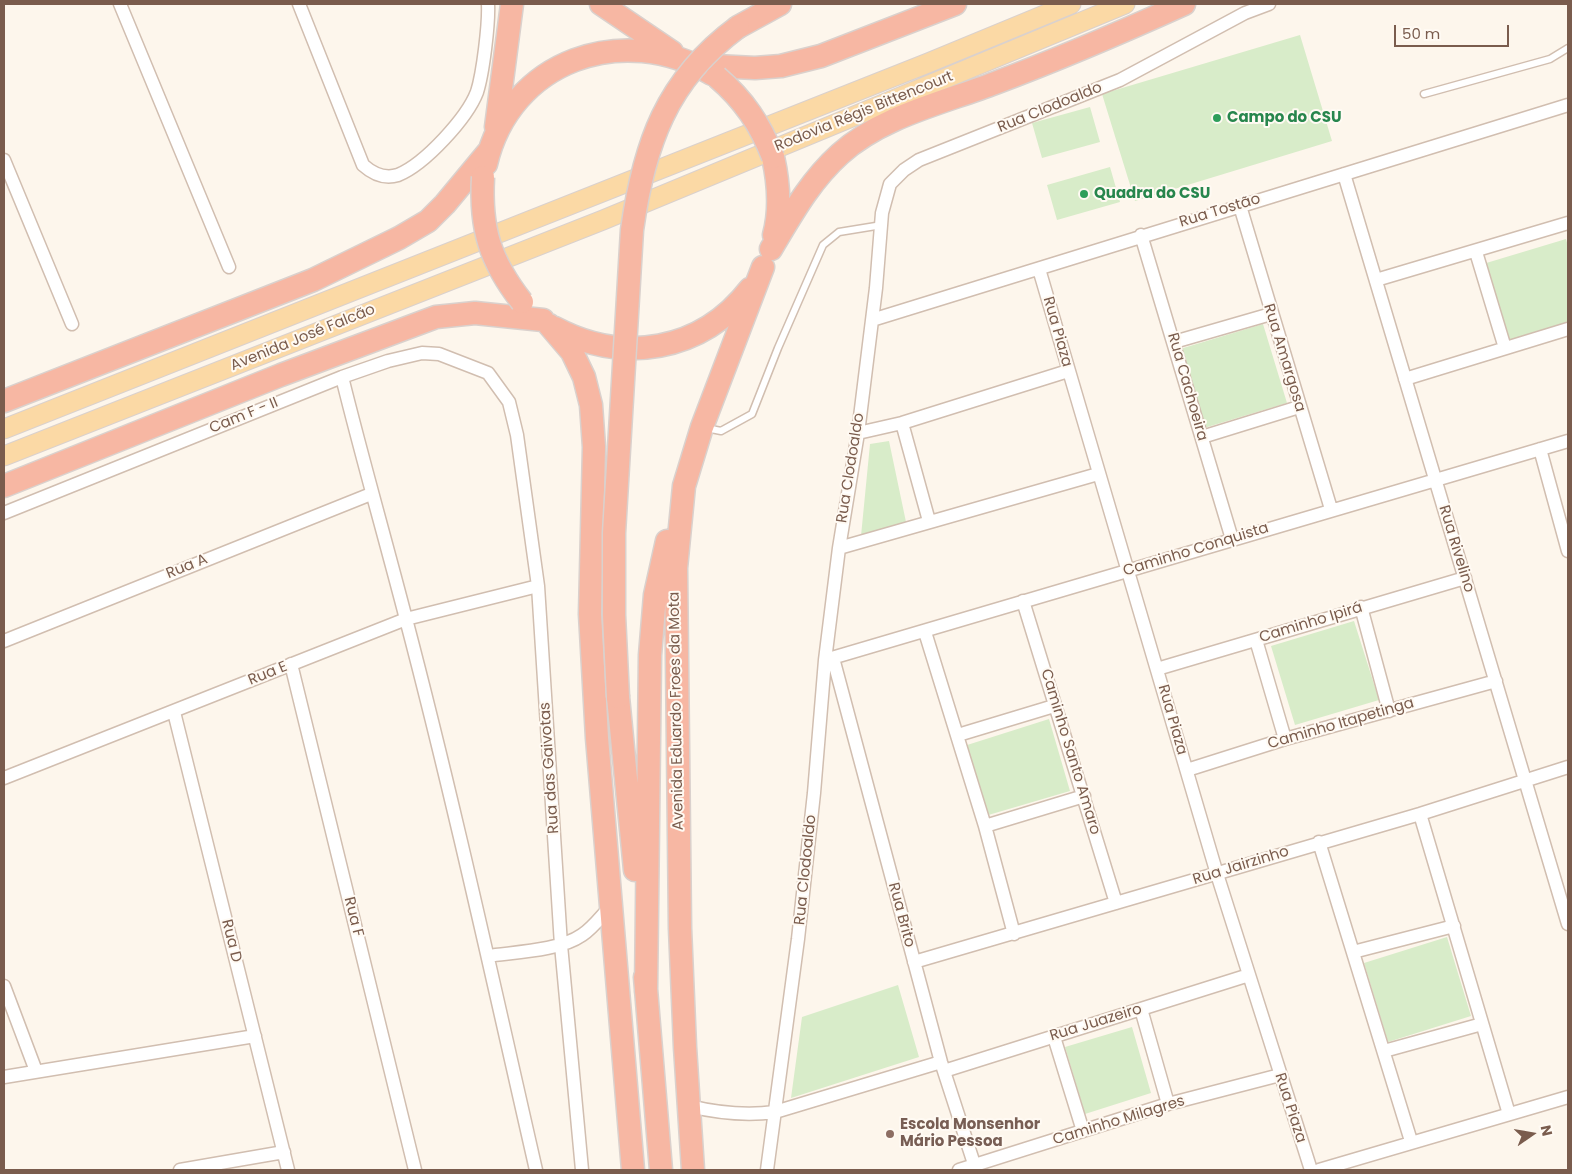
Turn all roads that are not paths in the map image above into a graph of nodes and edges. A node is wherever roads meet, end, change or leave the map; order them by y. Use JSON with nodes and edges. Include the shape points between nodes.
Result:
{"nodes":[{"id":1,"x":120,"y":4,"type":"edge"},
{"id":2,"x":299,"y":4,"type":"edge"},
{"id":3,"x":488,"y":4,"type":"edge"},
{"id":4,"x":512,"y":4,"type":"edge"},
{"id":5,"x":601,"y":4,"type":"edge"},
{"id":6,"x":780,"y":4,"type":"edge"},
{"id":7,"x":956,"y":4,"type":"edge"},
{"id":8,"x":1071,"y":4,"type":"edge"},
{"id":9,"x":1125,"y":4,"type":"edge"},
{"id":10,"x":1184,"y":4,"type":"edge"},
{"id":11,"x":1269,"y":4,"type":"edge"},
{"id":12,"x":1568,"y":48,"type":"edge"},
{"id":13,"x":690,"y":62,"type":"junction"},
{"id":14,"x":1424,"y":94,"type":"dead end"},
{"id":15,"x":1568,"y":105,"type":"edge"},
{"id":16,"x":492,"y":143,"type":"junction"},
{"id":17,"x":4,"y":160,"type":"edge"},
{"id":18,"x":1344,"y":174,"type":"junction"},
{"id":19,"x":587,"y":198,"type":"joint"},
{"id":20,"x":1240,"y":206,"type":"junction"},
{"id":21,"x":603,"y":220,"type":"joint"},
{"id":22,"x":1568,"y":223,"type":"edge"},
{"id":23,"x":882,"y":225,"type":"junction"},
{"id":24,"x":1141,"y":235,"type":"junction"},
{"id":25,"x":1476,"y":252,"type":"junction"},
{"id":26,"x":767,"y":258,"type":"junction"},
{"id":27,"x":229,"y":267,"type":"dead end"},
{"id":28,"x":1039,"y":269,"type":"junction"},
{"id":29,"x":1376,"y":280,"type":"junction"},
{"id":30,"x":1271,"y":314,"type":"junction"},
{"id":31,"x":872,"y":320,"type":"junction"},
{"id":32,"x":546,"y":322,"type":"junction"},
{"id":33,"x":72,"y":324,"type":"dead end"},
{"id":34,"x":1568,"y":329,"type":"edge"},
{"id":35,"x":1174,"y":342,"type":"junction"},
{"id":36,"x":1506,"y":348,"type":"junction"},
{"id":37,"x":1068,"y":371,"type":"junction"},
{"id":38,"x":488,"y":373,"type":"joint"},
{"id":39,"x":342,"y":377,"type":"junction"},
{"id":40,"x":1405,"y":378,"type":"junction"},
{"id":41,"x":4,"y":401,"type":"edge"},
{"id":42,"x":1299,"y":407,"type":"junction"},
{"id":43,"x":902,"y":423,"type":"junction"},
{"id":44,"x":702,"y":427,"type":"junction"},
{"id":45,"x":4,"y":429,"type":"edge"},
{"id":46,"x":858,"y":434,"type":"junction"},
{"id":47,"x":1202,"y":437,"type":"junction"},
{"id":48,"x":1568,"y":441,"type":"edge"},
{"id":49,"x":1540,"y":449,"type":"junction"},
{"id":50,"x":4,"y":456,"type":"edge"},
{"id":51,"x":1098,"y":474,"type":"junction"},
{"id":52,"x":1435,"y":480,"type":"junction"},
{"id":53,"x":4,"y":486,"type":"edge"},
{"id":54,"x":684,"y":486,"type":"junction"},
{"id":55,"x":371,"y":494,"type":"junction"},
{"id":56,"x":1331,"y":509,"type":"junction"},
{"id":57,"x":4,"y":513,"type":"edge"},
{"id":58,"x":929,"y":521,"type":"junction"},
{"id":59,"x":1232,"y":539,"type":"junction"},
{"id":60,"x":839,"y":548,"type":"junction"},
{"id":61,"x":1568,"y":550,"type":"edge"},
{"id":62,"x":1127,"y":570,"type":"junction"},
{"id":63,"x":1465,"y":578,"type":"junction"},
{"id":64,"x":538,"y":586,"type":"junction"},
{"id":65,"x":1023,"y":601,"type":"junction"},
{"id":66,"x":1361,"y":607,"type":"junction"},
{"id":67,"x":406,"y":619,"type":"junction"},
{"id":68,"x":925,"y":632,"type":"junction"},
{"id":69,"x":1256,"y":640,"type":"junction"},
{"id":70,"x":4,"y":641,"type":"edge"},
{"id":71,"x":829,"y":659,"type":"junction"},
{"id":72,"x":291,"y":664,"type":"junction"},
{"id":73,"x":1157,"y":669,"type":"junction"},
{"id":74,"x":1496,"y":682,"type":"junction"},
{"id":75,"x":1054,"y":706,"type":"junction"},
{"id":76,"x":1389,"y":710,"type":"junction"},
{"id":77,"x":174,"y":712,"type":"junction"},
{"id":78,"x":958,"y":735,"type":"junction"},
{"id":79,"x":1285,"y":739,"type":"junction"},
{"id":80,"x":1568,"y":768,"type":"edge"},
{"id":81,"x":1187,"y":770,"type":"junction"},
{"id":82,"x":4,"y":778,"type":"edge"},
{"id":83,"x":1526,"y":780,"type":"junction"},
{"id":84,"x":1084,"y":796,"type":"junction"},
{"id":85,"x":1420,"y":814,"type":"junction"},
{"id":86,"x":985,"y":826,"type":"junction"},
{"id":87,"x":1319,"y":842,"type":"junction"},
{"id":88,"x":1217,"y":874,"type":"junction"},
{"id":89,"x":1562,"y":881,"type":"edge"},
{"id":90,"x":1116,"y":903,"type":"junction"},
{"id":91,"x":612,"y":905,"type":"junction"},
{"id":92,"x":1568,"y":924,"type":"edge"},
{"id":93,"x":1454,"y":926,"type":"junction"},
{"id":94,"x":1014,"y":934,"type":"junction"},
{"id":95,"x":561,"y":945,"type":"junction"},
{"id":96,"x":1353,"y":952,"type":"junction"},
{"id":97,"x":488,"y":956,"type":"junction"},
{"id":98,"x":914,"y":962,"type":"junction"},
{"id":99,"x":1249,"y":975,"type":"junction"},
{"id":100,"x":4,"y":986,"type":"edge"},
{"id":101,"x":646,"y":991,"type":"junction"},
{"id":102,"x":1141,"y":1010,"type":"junction"},
{"id":103,"x":1482,"y":1024,"type":"junction"},
{"id":104,"x":255,"y":1036,"type":"junction"},
{"id":105,"x":1054,"y":1036,"type":"junction"},
{"id":106,"x":1384,"y":1051,"type":"junction"},
{"id":107,"x":943,"y":1066,"type":"junction"},
{"id":108,"x":36,"y":1071,"type":"junction"},
{"id":109,"x":1280,"y":1075,"type":"junction"},
{"id":110,"x":4,"y":1077,"type":"edge"},
{"id":111,"x":1568,"y":1097,"type":"edge"},
{"id":112,"x":1168,"y":1104,"type":"junction"},
{"id":113,"x":689,"y":1106,"type":"junction"},
{"id":114,"x":775,"y":1112,"type":"junction"},
{"id":115,"x":1509,"y":1114,"type":"junction"},
{"id":116,"x":1083,"y":1132,"type":"junction"},
{"id":117,"x":1411,"y":1141,"type":"junction"},
{"id":118,"x":284,"y":1152,"type":"junction"},
{"id":119,"x":975,"y":1168,"type":"edge"},
{"id":120,"x":180,"y":1170,"type":"edge"},
{"id":121,"x":288,"y":1170,"type":"edge"},
{"id":122,"x":415,"y":1170,"type":"edge"},
{"id":123,"x":536,"y":1170,"type":"edge"},
{"id":124,"x":582,"y":1170,"type":"edge"},
{"id":125,"x":632,"y":1170,"type":"edge"},
{"id":126,"x":661,"y":1170,"type":"edge"},
{"id":127,"x":693,"y":1170,"type":"edge"},
{"id":128,"x":766,"y":1170,"type":"edge"},
{"id":129,"x":959,"y":1170,"type":"edge"},
{"id":130,"x":1311,"y":1170,"type":"edge"},
{"id":131,"x":1319,"y":1170,"type":"edge"}],
"edges":[{"from":1,"to":27,"type":"street"},
{"from":2,"to":3,"type":"street","via":[[363,165],[370,172],[389,176],[414,165],[464,115],[476,92],[482,70]]},
{"from":4,"to":16,"type":"highway","name":"Avenida Eduardo Froes da Mota"},
{"from":5,"to":13,"type":"highway","name":"Avenida Eduardo Froes da Mota"},
{"from":6,"to":101,"type":"highway","bridge":true,"via":[[759,13],[728,35],[698,64],[672,97],[652,136],[638,189],[632,230],[614,533],[614,615],[618,697]]},
{"from":7,"to":13,"type":"highway","via":[[821,56],[781,66],[754,68]]},
{"from":8,"to":19,"type":"main road","name":"Rodovia Régis Bittencourt"},
{"from":9,"to":21,"type":"main road","name":"Rodovia Régis Bittencourt"},
{"from":10,"to":26,"type":"highway","via":[[1110,38],[869,132],[807,188]]},
{"from":11,"to":23,"type":"street","name":"Rua Clodoaldo","via":[[1245,13],[1120,80],[920,160],[890,184]]},
{"from":12,"to":14,"type":"lane","via":[[1550,59]]},
{"from":13,"to":16,"type":"highway","name":"Avenida Eduardo Froes da Mota","via":[[656,51],[628,49],[574,60],[527,90],[508,112]]},
{"from":13,"to":26,"type":"highway","name":"Avenida Eduardo Froes da Mota","bridge":true,"via":[[717,77],[740,98],[763,132],[773,158],[778,189],[777,225]]},
{"from":15,"to":18,"type":"street","name":"Rua Tostão"},
{"from":16,"to":32,"type":"highway","name":"Avenida Eduardo Froes da Mota","bridge":true,"via":[[483,177],[481,204],[487,240],[506,281],[522,302]]},
{"from":16,"to":41,"type":"highway","via":[[446,204],[428,221],[399,238],[313,280]]},
{"from":17,"to":33,"type":"street"},
{"from":18,"to":20,"type":"street","name":"Rua Tostão"},
{"from":18,"to":29,"type":"street","name":"Rua Rivelino"},
{"from":19,"to":45,"type":"main road","name":"Avenida José Falcão"},
{"from":20,"to":24,"type":"street","name":"Rua Tostão"},
{"from":20,"to":30,"type":"street","name":"Rua Amargosa"},
{"from":21,"to":50,"type":"main road","name":"Avenida José Falcão"},
{"from":22,"to":25,"type":"street"},
{"from":23,"to":31,"type":"street","name":"Rua Clodoaldo"},
{"from":23,"to":44,"type":"lane","via":[[839,232],[823,245],[752,414],[722,431]]},
{"from":24,"to":28,"type":"street","name":"Rua Tostão"},
{"from":24,"to":35,"type":"street","name":"Rua Cachoeira"},
{"from":25,"to":29,"type":"street"},
{"from":25,"to":36,"type":"street"},
{"from":26,"to":32,"type":"highway","name":"Avenida Eduardo Froes da Mota","via":[[749,290],[730,311],[683,340],[656,347],[600,346],[574,338]]},
{"from":26,"to":44,"type":"highway","name":"Avenida Eduardo Froes da Mota"},
{"from":28,"to":31,"type":"street","name":"Rua Tostão"},
{"from":28,"to":37,"type":"street","name":"Rua Piaza"},
{"from":29,"to":40,"type":"street","name":"Rua Rivelino"},
{"from":30,"to":35,"type":"street"},
{"from":30,"to":42,"type":"street","name":"Rua Amargosa"},
{"from":31,"to":46,"type":"street","name":"Rua Clodoaldo"},
{"from":32,"to":53,"type":"highway","via":[[475,313],[436,317]]},
{"from":32,"to":91,"type":"highway","name":"Avenida Eduardo Froes da Mota","via":[[572,352],[584,377],[591,405],[594,447],[590,614]]},
{"from":34,"to":36,"type":"street"},
{"from":35,"to":47,"type":"street","name":"Rua Cachoeira"},
{"from":36,"to":40,"type":"street"},
{"from":37,"to":43,"type":"street"},
{"from":37,"to":51,"type":"street","name":"Rua Piaza"},
{"from":38,"to":39,"type":"street","name":"Cam F - II","via":[[439,354],[422,353]]},
{"from":38,"to":64,"type":"street","name":"Rua das Gaivotas","via":[[509,402],[517,435]]},
{"from":39,"to":55,"type":"street"},
{"from":39,"to":57,"type":"street","name":"Cam F - II"},
{"from":40,"to":52,"type":"street","name":"Rua Rivelino"},
{"from":42,"to":47,"type":"street"},
{"from":42,"to":56,"type":"street","name":"Rua Amargosa"},
{"from":43,"to":46,"type":"street"},
{"from":43,"to":58,"type":"street"},
{"from":44,"to":54,"type":"highway","name":"Avenida Eduardo Froes da Mota"},
{"from":46,"to":60,"type":"street","name":"Rua Clodoaldo"},
{"from":47,"to":59,"type":"street","name":"Rua Cachoeira"},
{"from":48,"to":49,"type":"street","name":"Caminho Conquista"},
{"from":49,"to":52,"type":"street","name":"Caminho Conquista"},
{"from":49,"to":61,"type":"street"},
{"from":51,"to":58,"type":"street"},
{"from":51,"to":62,"type":"street","name":"Rua Piaza"},
{"from":52,"to":56,"type":"street","name":"Caminho Conquista"},
{"from":52,"to":63,"type":"street","name":"Rua Rivelino"},
{"from":54,"to":101,"type":"highway","via":[[664,550],[655,595],[650,655]]},
{"from":54,"to":113,"type":"highway","name":"Avenida Eduardo Froes da Mota","via":[[676,568],[675,661],[680,928]]},
{"from":55,"to":67,"type":"street"},
{"from":55,"to":70,"type":"street","name":"Rua A"},
{"from":56,"to":59,"type":"street","name":"Caminho Conquista"},
{"from":58,"to":60,"type":"street"},
{"from":59,"to":62,"type":"street","name":"Caminho Conquista"},
{"from":60,"to":71,"type":"street","name":"Rua Clodoaldo"},
{"from":62,"to":65,"type":"street","name":"Caminho Conquista"},
{"from":62,"to":73,"type":"street","name":"Rua Piaza"},
{"from":63,"to":66,"type":"street","name":"Caminho Ipirá"},
{"from":63,"to":74,"type":"street","name":"Rua Rivelino"},
{"from":64,"to":67,"type":"street","name":"Rua E"},
{"from":64,"to":95,"type":"street","name":"Rua das Gaivotas"},
{"from":65,"to":68,"type":"street","name":"Caminho Conquista"},
{"from":65,"to":75,"type":"street","name":"Caminho Santo Amaro"},
{"from":66,"to":69,"type":"street","name":"Caminho Ipirá"},
{"from":66,"to":76,"type":"street"},
{"from":67,"to":72,"type":"street","name":"Rua E"},
{"from":67,"to":97,"type":"street"},
{"from":68,"to":71,"type":"street","name":"Caminho Conquista"},
{"from":68,"to":78,"type":"street"},
{"from":69,"to":73,"type":"street","name":"Caminho Ipirá"},
{"from":69,"to":79,"type":"street"},
{"from":71,"to":98,"type":"street","name":"Rua Brito"},
{"from":71,"to":114,"type":"street","name":"Rua Clodoaldo"},
{"from":72,"to":77,"type":"street","name":"Rua E"},
{"from":72,"to":122,"type":"street","name":"Rua F"},
{"from":73,"to":81,"type":"street","name":"Rua Piaza"},
{"from":74,"to":76,"type":"street","name":"Caminho Itapetinga"},
{"from":74,"to":83,"type":"street","name":"Rua Rivelino"},
{"from":75,"to":78,"type":"street"},
{"from":75,"to":84,"type":"street","name":"Caminho Santo Amaro"},
{"from":76,"to":79,"type":"street","name":"Caminho Itapetinga"},
{"from":77,"to":82,"type":"street","name":"Rua E"},
{"from":77,"to":104,"type":"street","name":"Rua D"},
{"from":78,"to":86,"type":"street"},
{"from":79,"to":81,"type":"street","name":"Caminho Itapetinga"},
{"from":80,"to":83,"type":"street","name":"Rua Jairzinho"},
{"from":81,"to":88,"type":"street","name":"Rua Piaza"},
{"from":83,"to":85,"type":"street","name":"Rua Jairzinho"},
{"from":83,"to":89,"type":"street","name":"Rua Rivelino"},
{"from":84,"to":86,"type":"street"},
{"from":84,"to":90,"type":"street","name":"Caminho Santo Amaro"},
{"from":85,"to":87,"type":"street","name":"Rua Jairzinho"},
{"from":85,"to":93,"type":"street"},
{"from":86,"to":94,"type":"street"},
{"from":87,"to":88,"type":"street","name":"Rua Jairzinho"},
{"from":87,"to":96,"type":"street"},
{"from":88,"to":90,"type":"street","name":"Rua Jairzinho"},
{"from":88,"to":99,"type":"street","name":"Rua Piaza"},
{"from":89,"to":92,"type":"street","name":"Rua Rivelino"},
{"from":90,"to":94,"type":"street","name":"Rua Jairzinho"},
{"from":91,"to":95,"type":"street","via":[[583,934]]},
{"from":91,"to":125,"type":"highway","name":"Avenida Eduardo Froes da Mota"},
{"from":93,"to":96,"type":"street"},
{"from":93,"to":103,"type":"street"},
{"from":94,"to":98,"type":"street","name":"Rua Jairzinho"},
{"from":95,"to":97,"type":"street"},
{"from":95,"to":124,"type":"street","name":"Rua das Gaivotas"},
{"from":96,"to":106,"type":"street"},
{"from":97,"to":123,"type":"street"},
{"from":98,"to":107,"type":"street","name":"Rua Brito"},
{"from":99,"to":102,"type":"street","name":"Rua Juazeiro"},
{"from":99,"to":109,"type":"street","name":"Rua Piaza"},
{"from":100,"to":108,"type":"street"},
{"from":101,"to":126,"type":"highway"},
{"from":102,"to":105,"type":"street","name":"Rua Juazeiro"},
{"from":102,"to":112,"type":"street"},
{"from":103,"to":106,"type":"street"},
{"from":103,"to":115,"type":"street"},
{"from":104,"to":108,"type":"street"},
{"from":104,"to":118,"type":"street","name":"Rua D"},
{"from":105,"to":107,"type":"street","name":"Rua Juazeiro"},
{"from":105,"to":116,"type":"street"},
{"from":106,"to":117,"type":"street"},
{"from":107,"to":114,"type":"street","name":"Rua Juazeiro"},
{"from":107,"to":119,"type":"street","name":"Rua Brito"},
{"from":108,"to":110,"type":"street"},
{"from":109,"to":112,"type":"street","name":"Caminho Milagres"},
{"from":109,"to":130,"type":"street","name":"Rua Piaza"},
{"from":111,"to":115,"type":"street"},
{"from":112,"to":116,"type":"street","name":"Caminho Milagres"},
{"from":113,"to":114,"type":"street","name":"Rua Juazeiro","via":[[731,1114]]},
{"from":113,"to":127,"type":"highway","name":"Avenida Eduardo Froes da Mota"},
{"from":114,"to":128,"type":"street","name":"Rua Clodoaldo"},
{"from":115,"to":117,"type":"street"},
{"from":116,"to":119,"type":"street","name":"Caminho Milagres"},
{"from":117,"to":131,"type":"street"},
{"from":118,"to":120,"type":"street"},
{"from":118,"to":121,"type":"street","name":"Rua D"},
{"from":119,"to":129,"type":"street","name":"Caminho Milagres"}]}
